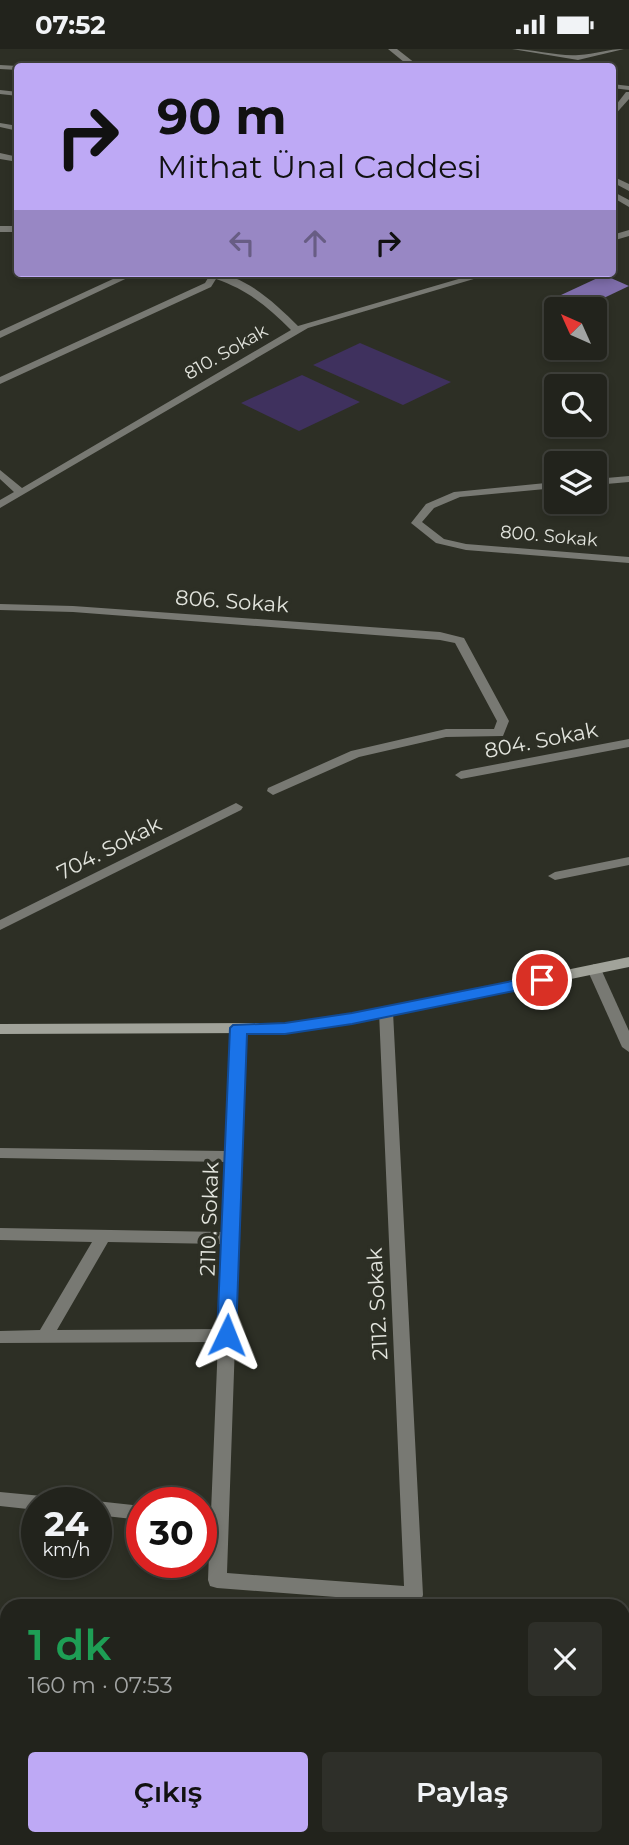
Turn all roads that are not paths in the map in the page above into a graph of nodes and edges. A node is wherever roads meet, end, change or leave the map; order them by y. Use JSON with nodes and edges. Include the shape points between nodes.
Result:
{"nodes":[{"id":1,"x":392,"y":49,"type":"edge"},
{"id":2,"x":516,"y":49,"type":"edge"},
{"id":3,"x":620,"y":49,"type":"edge"},
{"id":4,"x":411,"y":63,"type":"edge"},
{"id":5,"x":628,"y":97,"type":"edge"},
{"id":6,"x":624,"y":110,"type":"edge"},
{"id":7,"x":124,"y":277,"type":"edge"},
{"id":8,"x":214,"y":277,"type":"edge"},
{"id":9,"x":221,"y":277,"type":"edge"},
{"id":10,"x":475,"y":277,"type":"edge"},
{"id":11,"x":297,"y":331,"type":"junction"},
{"id":12,"x":0,"y":335,"type":"edge"},
{"id":13,"x":0,"y":381,"type":"edge"},
{"id":14,"x":0,"y":473,"type":"edge"},
{"id":15,"x":629,"y":479,"type":"edge"},
{"id":16,"x":607,"y":481,"type":"edge"},
{"id":17,"x":544,"y":486,"type":"edge"},
{"id":18,"x":21,"y":493,"type":"junction"},
{"id":19,"x":0,"y":505,"type":"edge"},
{"id":20,"x":629,"y":560,"type":"edge"},
{"id":21,"x":0,"y":607,"type":"edge"},
{"id":22,"x":629,"y":743,"type":"edge"},
{"id":23,"x":461,"y":775,"type":"dead end"},
{"id":24,"x":274,"y":791,"type":"dead end"},
{"id":25,"x":236,"y":807,"type":"dead end"},
{"id":26,"x":629,"y":861,"type":"edge"},
{"id":27,"x":555,"y":876,"type":"dead end"},
{"id":28,"x":0,"y":926,"type":"edge"},
{"id":29,"x":629,"y":962,"type":"edge"},
{"id":30,"x":594,"y":969,"type":"junction"},
{"id":31,"x":386,"y":1011,"type":"junction"},
{"id":32,"x":239,"y":1028,"type":"junction"},
{"id":33,"x":0,"y":1029,"type":"edge"},
{"id":34,"x":629,"y":1047,"type":"edge"},
{"id":35,"x":0,"y":1153,"type":"edge"},
{"id":36,"x":234,"y":1157,"type":"junction"},
{"id":37,"x":0,"y":1234,"type":"edge"},
{"id":38,"x":103,"y":1236,"type":"junction"},
{"id":39,"x":230,"y":1238,"type":"junction"},
{"id":40,"x":227,"y":1335,"type":"junction"},
{"id":41,"x":45,"y":1336,"type":"junction"},
{"id":42,"x":0,"y":1337,"type":"edge"},
{"id":43,"x":213,"y":1487,"type":"edge"},
{"id":44,"x":0,"y":1499,"type":"edge"},
{"id":45,"x":21,"y":1501,"type":"edge"},
{"id":46,"x":217,"y":1580,"type":"edge"}],
"edges":[{"from":1,"to":4,"type":"street"},
{"from":2,"to":3,"type":"street","via":[[578,58]]},
{"from":5,"to":6,"type":"street"},
{"from":7,"to":12,"type":"street"},
{"from":8,"to":13,"type":"street","via":[[208,285]]},
{"from":9,"to":11,"type":"street","via":[[266,299]]},
{"from":10,"to":11,"type":"street","name":"810. Sokak"},
{"from":11,"to":18,"type":"street","name":"810. Sokak"},
{"from":14,"to":18,"type":"street"},
{"from":15,"to":16,"type":"street"},
{"from":17,"to":20,"type":"street","name":"800. Sokak","via":[[458,495],[430,506],[416,523],[439,541],[466,547]]},
{"from":18,"to":19,"type":"street","name":"810. Sokak"},
{"from":21,"to":24,"type":"street","name":"806. Sokak","via":[[460,641],[503,721],[499,733],[446,733],[355,754]]},
{"from":22,"to":23,"type":"street","name":"804. Sokak"},
{"from":25,"to":28,"type":"street","name":"704. Sokak"},
{"from":26,"to":27,"type":"street"},
{"from":29,"to":30,"type":"main road"},
{"from":30,"to":31,"type":"main road"},
{"from":30,"to":34,"type":"street"},
{"from":31,"to":32,"type":"main road","via":[[285,1028]]},
{"from":31,"to":46,"type":"street","name":"2112. Sokak","via":[[414,1595]]},
{"from":32,"to":33,"type":"main road"},
{"from":32,"to":36,"type":"street","name":"2110. Sokak"},
{"from":35,"to":36,"type":"street"},
{"from":36,"to":39,"type":"street","name":"2110. Sokak"},
{"from":37,"to":38,"type":"street"},
{"from":38,"to":39,"type":"street"},
{"from":38,"to":41,"type":"street"},
{"from":39,"to":40,"type":"street","name":"2110. Sokak"},
{"from":40,"to":41,"type":"street"},
{"from":40,"to":43,"type":"street","name":"2110. Sokak"},
{"from":41,"to":42,"type":"street"},
{"from":44,"to":45,"type":"street"}]}
